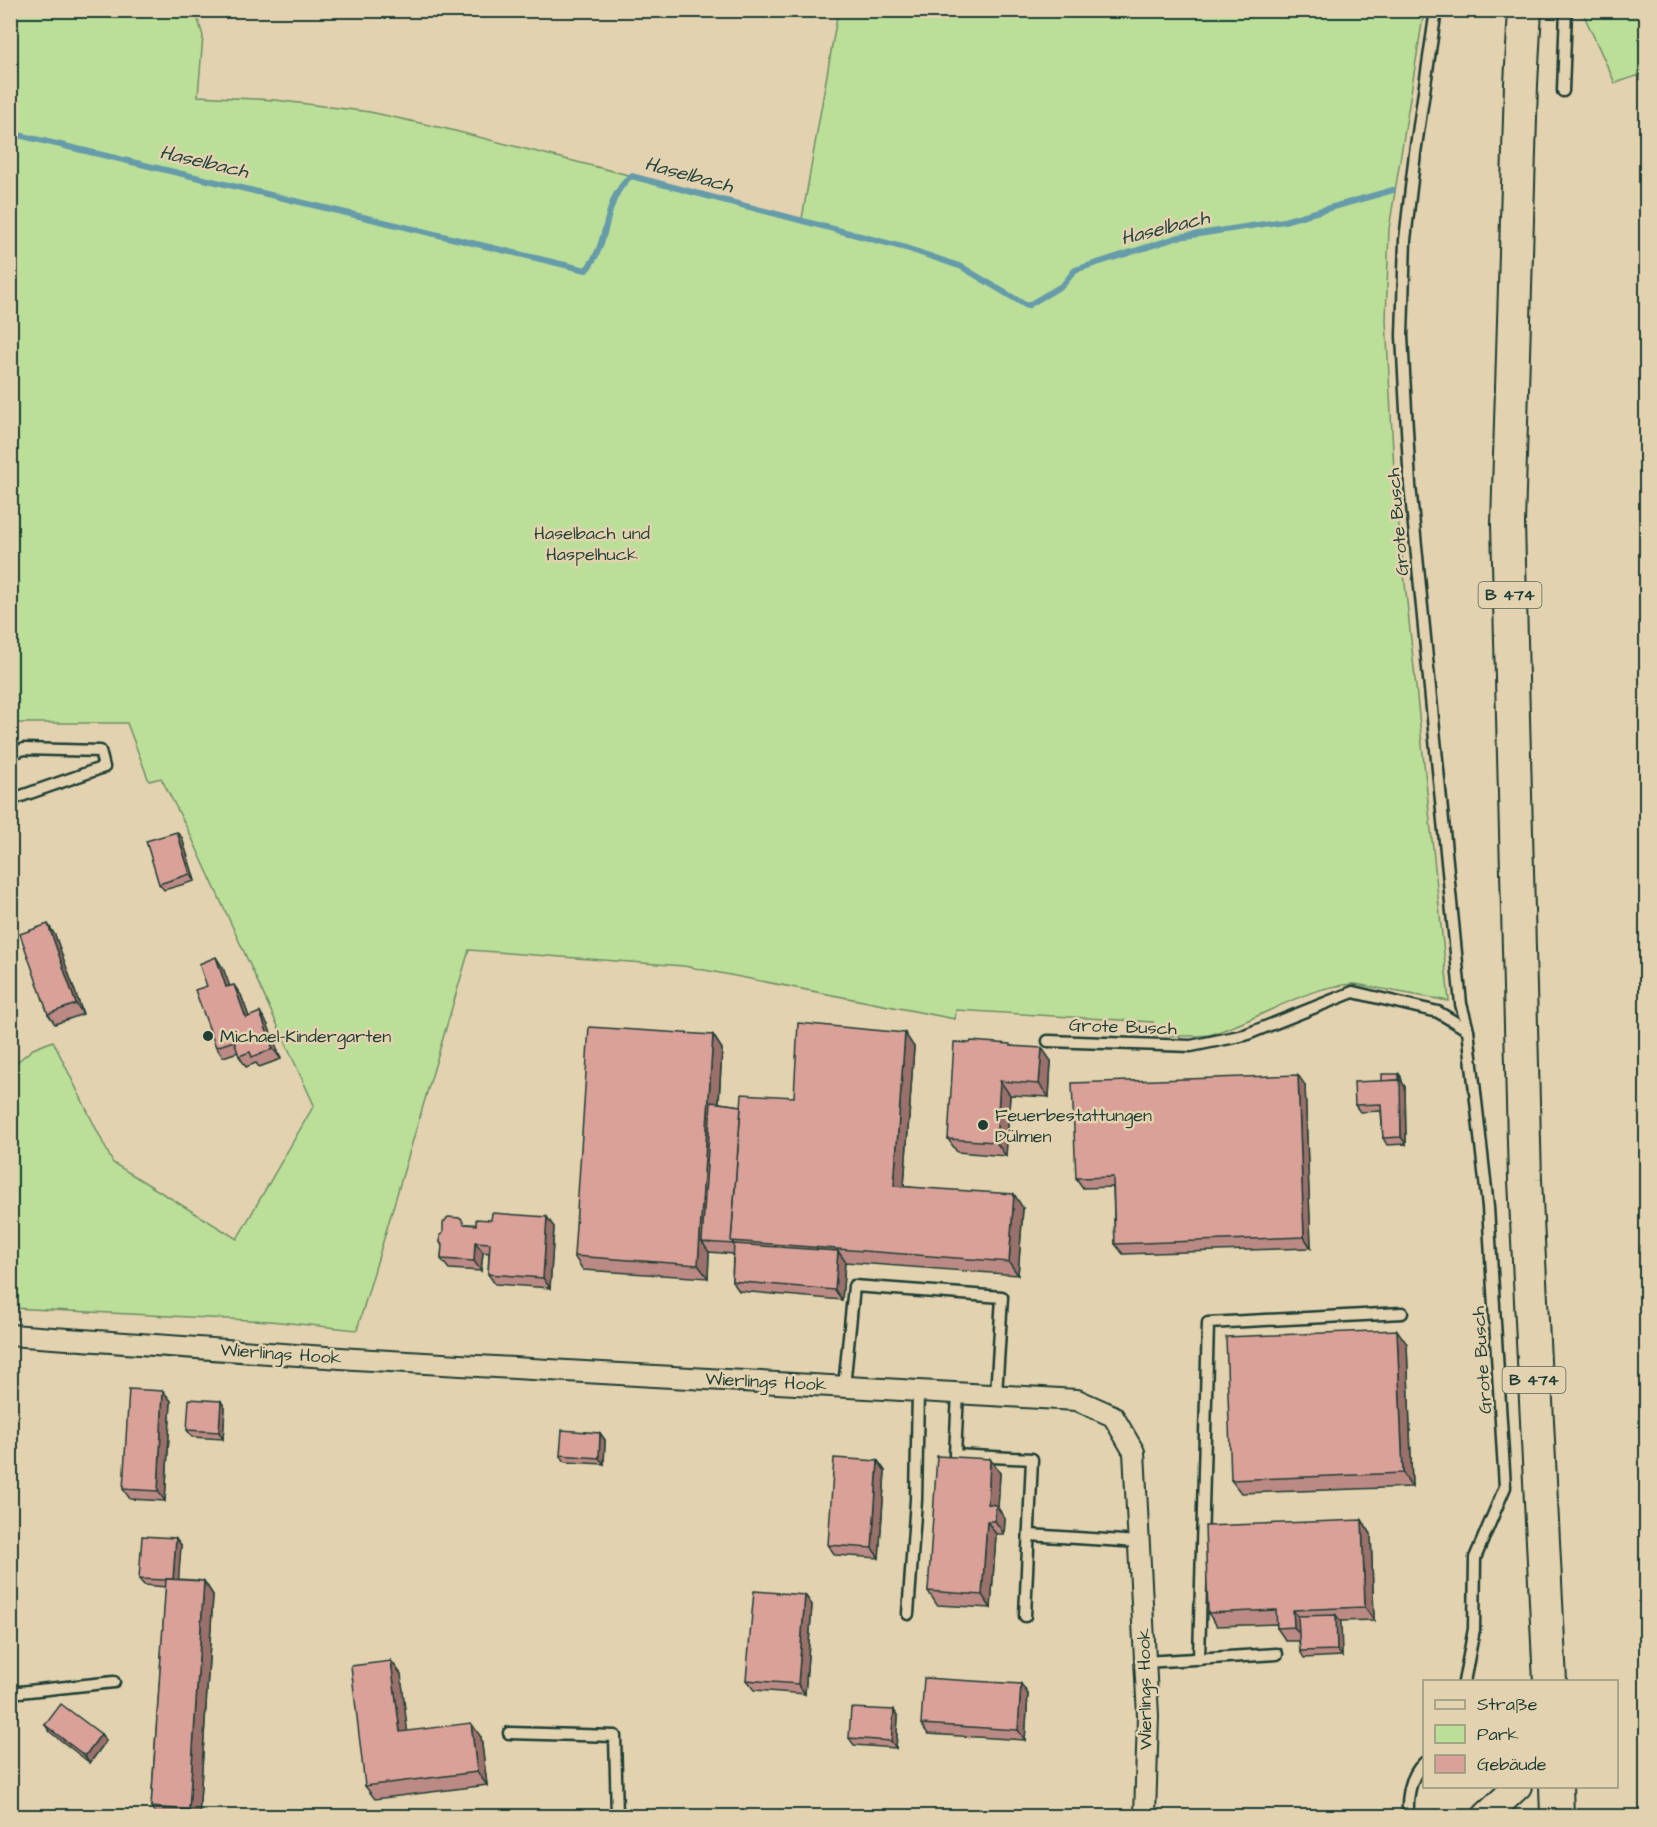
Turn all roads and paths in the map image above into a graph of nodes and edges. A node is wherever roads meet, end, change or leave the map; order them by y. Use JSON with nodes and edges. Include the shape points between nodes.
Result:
{"nodes":[{"id":1,"x":1436,"y":10,"type":"edge"},
{"id":2,"x":1525,"y":10,"type":"edge"},
{"id":3,"x":1566,"y":10,"type":"edge"},
{"id":4,"x":1563,"y":91,"type":"dead end"},
{"id":5,"x":10,"y":754,"type":"edge"},
{"id":6,"x":10,"y":801,"type":"edge"},
{"id":7,"x":1468,"y":1030,"type":"junction"},
{"id":8,"x":1048,"y":1041,"type":"dead end"},
{"id":9,"x":1402,"y":1312,"type":"dead end"},
{"id":10,"x":10,"y":1335,"type":"edge"},
{"id":11,"x":844,"y":1387,"type":"junction"},
{"id":12,"x":918,"y":1391,"type":"junction"},
{"id":13,"x":958,"y":1393,"type":"junction"},
{"id":14,"x":996,"y":1395,"type":"junction"},
{"id":15,"x":1029,"y":1535,"type":"junction"},
{"id":16,"x":1139,"y":1542,"type":"junction"},
{"id":17,"x":908,"y":1614,"type":"dead end"},
{"id":18,"x":1025,"y":1616,"type":"dead end"},
{"id":19,"x":1277,"y":1654,"type":"dead end"},
{"id":20,"x":1199,"y":1659,"type":"junction"},
{"id":21,"x":1145,"y":1662,"type":"junction"},
{"id":22,"x":1464,"y":1680,"type":"edge"},
{"id":23,"x":1550,"y":1680,"type":"edge"},
{"id":24,"x":114,"y":1682,"type":"dead end"},
{"id":25,"x":10,"y":1693,"type":"edge"},
{"id":26,"x":509,"y":1733,"type":"dead end"},
{"id":27,"x":1423,"y":1765,"type":"edge"},
{"id":28,"x":1516,"y":1788,"type":"edge"},
{"id":29,"x":1556,"y":1788,"type":"edge"},
{"id":30,"x":617,"y":1816,"type":"edge"},
{"id":31,"x":1144,"y":1816,"type":"edge"},
{"id":32,"x":1408,"y":1816,"type":"edge"},
{"id":33,"x":1486,"y":1816,"type":"edge"},
{"id":34,"x":1557,"y":1816,"type":"edge"}],
"edges":[{"from":1,"to":7,"type":"lane","name":"Grote Busch","via":[[1405,240],[1402,336],[1411,497],[1461,1004]]},
{"from":2,"to":23,"type":"main road","number":"B 474","via":[[1508,524],[1525,1180]]},
{"from":3,"to":4,"type":"lane"},
{"from":5,"to":6,"type":"lane","via":[[24,749],[100,751],[104,767]]},
{"from":7,"to":8,"type":"lane","name":"Grote Busch","via":[[1438,1012],[1353,992],[1245,1035],[1191,1047]]},
{"from":7,"to":22,"type":"lane","name":"Grote Busch","via":[[1488,1207],[1505,1487],[1474,1558],[1474,1629]]},
{"from":9,"to":20,"type":"lane","via":[[1208,1323]]},
{"from":10,"to":11,"type":"street","name":"Wierlings Hook"},
{"from":11,"to":12,"type":"street","name":"Wierlings Hook"},
{"from":11,"to":14,"type":"lane","via":[[854,1286],[1002,1297]]},
{"from":12,"to":13,"type":"street","name":"Wierlings Hook"},
{"from":12,"to":17,"type":"lane"},
{"from":13,"to":14,"type":"street","name":"Wierlings Hook"},
{"from":13,"to":15,"type":"lane","via":[[955,1455],[1032,1459]]},
{"from":14,"to":16,"type":"street","name":"Wierlings Hook","via":[[1077,1400],[1113,1416],[1134,1452]]},
{"from":15,"to":16,"type":"lane"},
{"from":15,"to":18,"type":"lane"},
{"from":16,"to":21,"type":"street","name":"Wierlings Hook"},
{"from":19,"to":20,"type":"lane"},
{"from":20,"to":21,"type":"lane"},
{"from":21,"to":31,"type":"street","name":"Wierlings Hook","via":[[1148,1716]]},
{"from":24,"to":25,"type":"lane"},
{"from":26,"to":30,"type":"lane","via":[[615,1736]]},
{"from":27,"to":32,"type":"lane","via":[[1417,1770],[1407,1798]]},
{"from":28,"to":33,"type":"street"},
{"from":29,"to":34,"type":"main road"}]}
